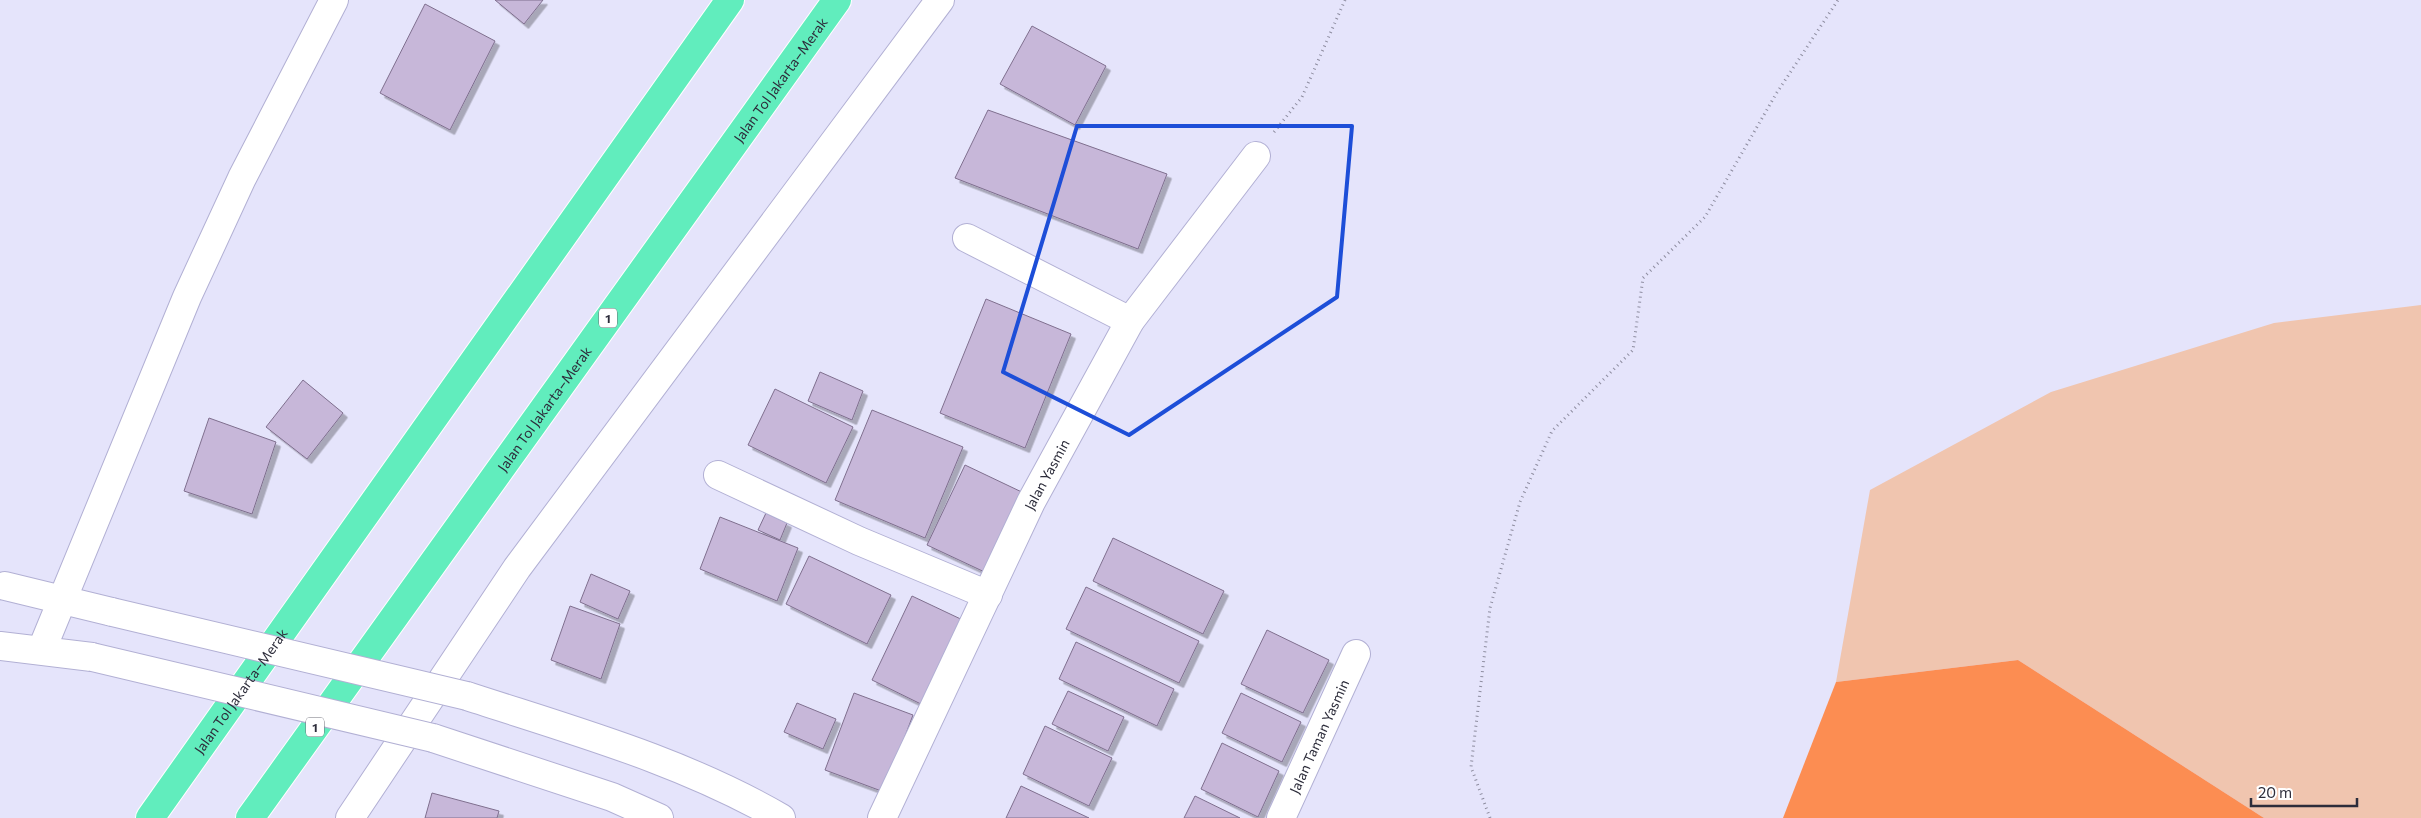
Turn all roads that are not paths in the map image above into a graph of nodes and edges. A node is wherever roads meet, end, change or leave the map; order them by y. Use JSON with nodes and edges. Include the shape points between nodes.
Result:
{"nodes":[{"id":1,"x":334,"y":0,"type":"edge"},
{"id":2,"x":723,"y":0,"type":"edge"},
{"id":3,"x":730,"y":0,"type":"edge"},
{"id":4,"x":837,"y":0,"type":"edge"},
{"id":5,"x":940,"y":0,"type":"edge"},
{"id":6,"x":694,"y":50,"type":"junction"},
{"id":7,"x":1256,"y":156,"type":"road end"},
{"id":8,"x":967,"y":238,"type":"dead end"},
{"id":9,"x":1130,"y":320,"type":"junction"},
{"id":10,"x":718,"y":474,"type":"dead end"},
{"id":11,"x":2,"y":586,"type":"edge"},
{"id":12,"x":988,"y":595,"type":"junction"},
{"id":13,"x":63,"y":600,"type":"junction"},
{"id":14,"x":0,"y":646,"type":"edge"},
{"id":15,"x":42,"y":649,"type":"junction"},
{"id":16,"x":1356,"y":654,"type":"dead end"},
{"id":17,"x":772,"y":816,"type":"edge"},
{"id":18,"x":150,"y":818,"type":"edge"},
{"id":19,"x":250,"y":818,"type":"edge"},
{"id":20,"x":350,"y":818,"type":"edge"},
{"id":21,"x":659,"y":818,"type":"edge"},
{"id":22,"x":882,"y":818,"type":"edge"},
{"id":23,"x":1281,"y":818,"type":"edge"}],
"edges":[{"from":1,"to":13,"type":"street","via":[[242,178],[187,297]]},
{"from":2,"to":6,"type":"highway"},
{"from":3,"to":6,"type":"highway","name":"Jalan Tol Jakarta–Merak"},
{"from":4,"to":19,"type":"highway","name":"Jalan Tol Jakarta–Merak","number":"1"},
{"from":5,"to":20,"type":"street","via":[[517,568]]},
{"from":6,"to":18,"type":"highway","name":"Jalan Tol Jakarta–Merak"},
{"from":7,"to":9,"type":"street","name":"Jalan Yasmin"},
{"from":8,"to":9,"type":"street"},
{"from":9,"to":12,"type":"street","name":"Jalan Yasmin","via":[[1031,502]]},
{"from":10,"to":12,"type":"street","via":[[859,541]]},
{"from":11,"to":13,"type":"street"},
{"from":12,"to":22,"type":"street","name":"Jalan Yasmin"},
{"from":13,"to":15,"type":"street"},
{"from":13,"to":17,"type":"street","bridge":true,"via":[[467,696],[642,753],[741,795]]},
{"from":14,"to":15,"type":"street"},
{"from":15,"to":21,"type":"street","bridge":true,"via":[[92,657],[433,738],[612,797]]},
{"from":16,"to":23,"type":"street","name":"Jalan Taman Yasmin"}]}
